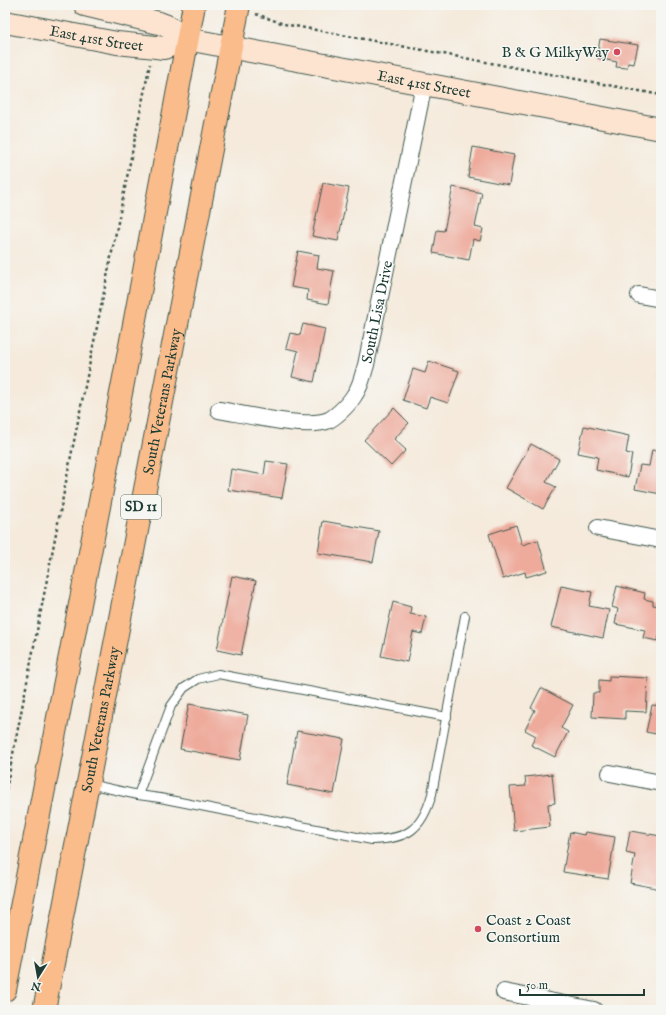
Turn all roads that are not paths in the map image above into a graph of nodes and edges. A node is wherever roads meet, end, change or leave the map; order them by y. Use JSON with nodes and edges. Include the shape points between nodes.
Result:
{"nodes":[{"id":1,"x":85,"y":5,"type":"edge"},
{"id":2,"x":194,"y":5,"type":"edge"},
{"id":3,"x":239,"y":6,"type":"edge"},
{"id":4,"x":5,"y":22,"type":"edge"},
{"id":5,"x":187,"y":39,"type":"junction"},
{"id":6,"x":230,"y":48,"type":"junction"},
{"id":7,"x":424,"y":84,"type":"junction"},
{"id":8,"x":661,"y":128,"type":"edge"},
{"id":9,"x":639,"y":295,"type":"dead end"},
{"id":10,"x":661,"y":299,"type":"edge"},
{"id":11,"x":219,"y":410,"type":"dead end"},
{"id":12,"x":598,"y":528,"type":"dead end"},
{"id":13,"x":661,"y":540,"type":"edge"},
{"id":14,"x":465,"y":616,"type":"dead end"},
{"id":15,"x":447,"y":717,"type":"junction"},
{"id":16,"x":610,"y":773,"type":"dead end"},
{"id":17,"x":88,"y":783,"type":"junction"},
{"id":18,"x":661,"y":783,"type":"edge"},
{"id":19,"x":138,"y":795,"type":"junction"},
{"id":20,"x":5,"y":990,"type":"edge"},
{"id":21,"x":504,"y":992,"type":"dead end"},
{"id":22,"x":44,"y":1010,"type":"edge"},
{"id":23,"x":594,"y":1010,"type":"edge"}],
"edges":[{"from":1,"to":5,"type":"main road","name":"East 41st Street","via":[[159,23]]},
{"from":2,"to":5,"type":"highway","number":"SD 11"},
{"from":3,"to":6,"type":"highway","name":"South Veterans Parkway","number":"SD 11"},
{"from":4,"to":5,"type":"main road","name":"East 41st Street","via":[[117,43],[164,48]]},
{"from":5,"to":6,"type":"main road","name":"East 41st Street"},
{"from":5,"to":20,"type":"highway","number":"SD 11","via":[[125,375]]},
{"from":6,"to":7,"type":"main road","name":"East 41st Street"},
{"from":6,"to":17,"type":"highway","name":"South Veterans Parkway","number":"SD 11"},
{"from":7,"to":8,"type":"main road","name":"East 41st Street"},
{"from":7,"to":11,"type":"street","name":"South Lisa Drive","via":[[366,365],[355,394],[340,412],[329,420],[316,423],[298,423]]},
{"from":9,"to":10,"type":"street"},
{"from":12,"to":13,"type":"street"},
{"from":14,"to":15,"type":"lane"},
{"from":15,"to":19,"type":"lane","via":[[218,674],[211,675],[198,679],[184,688],[171,706]]},
{"from":15,"to":19,"type":"lane","via":[[428,809],[414,828],[390,839],[372,840]]},
{"from":16,"to":18,"type":"street"},
{"from":17,"to":19,"type":"lane"},
{"from":17,"to":22,"type":"highway","name":"South Veterans Parkway","number":"SD 11"},
{"from":21,"to":23,"type":"street"}]}
